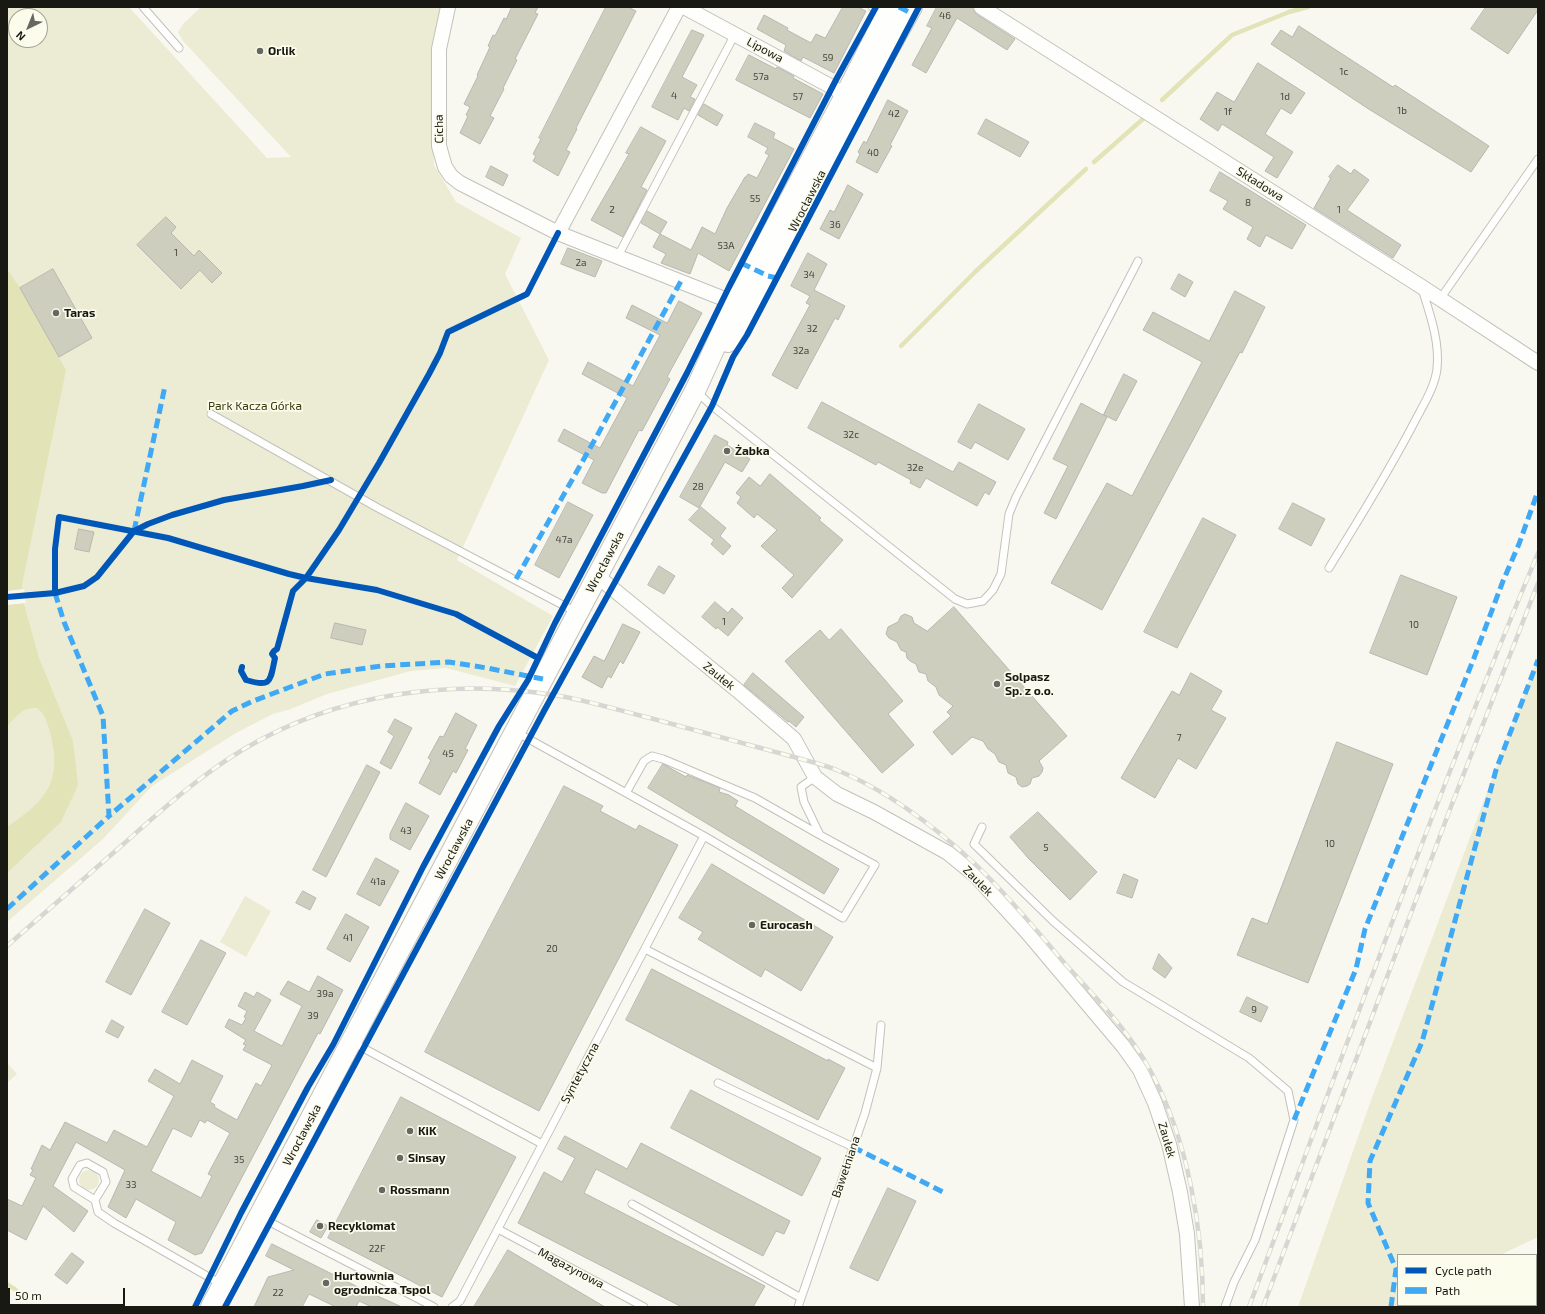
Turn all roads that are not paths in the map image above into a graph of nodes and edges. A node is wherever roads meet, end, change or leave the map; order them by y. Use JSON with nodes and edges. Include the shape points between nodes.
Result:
{"nodes":[{"id":1,"x":143,"y":7,"type":"edge"},
{"id":2,"x":448,"y":7,"type":"edge"},
{"id":3,"x":679,"y":7,"type":"edge"},
{"id":4,"x":684,"y":7,"type":"edge"},
{"id":5,"x":912,"y":7,"type":"edge"},
{"id":6,"x":981,"y":7,"type":"edge"},
{"id":7,"x":883,"y":9,"type":"edge"},
{"id":8,"x":735,"y":34,"type":"junction"},
{"id":9,"x":179,"y":48,"type":"dead end"},
{"id":10,"x":852,"y":99,"type":"junction"},
{"id":11,"x":1538,"y":159,"type":"edge"},
{"id":12,"x":558,"y":233,"type":"junction"},
{"id":13,"x":618,"y":256,"type":"junction"},
{"id":14,"x":1138,"y":261,"type":"dead end"},
{"id":15,"x":1422,"y":287,"type":"junction"},
{"id":16,"x":1440,"y":299,"type":"junction"},
{"id":17,"x":743,"y":306,"type":"junction"},
{"id":18,"x":1538,"y":363,"type":"edge"},
{"id":19,"x":695,"y":391,"type":"junction"},
{"id":20,"x":212,"y":414,"type":"dead end"},
{"id":21,"x":1329,"y":568,"type":"dead end"},
{"id":22,"x":597,"y":576,"type":"junction"},
{"id":23,"x":578,"y":613,"type":"junction"},
{"id":24,"x":516,"y":732,"type":"junction"},
{"id":25,"x":815,"y":777,"type":"junction"},
{"id":26,"x":626,"y":793,"type":"junction"},
{"id":27,"x":982,"y":827,"type":"dead end"},
{"id":28,"x":820,"y":835,"type":"junction"},
{"id":29,"x":704,"y":836,"type":"junction"},
{"id":30,"x":645,"y":949,"type":"junction"},
{"id":31,"x":881,"y":1025,"type":"dead end"},
{"id":32,"x":352,"y":1042,"type":"junction"},
{"id":33,"x":877,"y":1068,"type":"junction"},
{"id":34,"x":718,"y":1083,"type":"dead end"},
{"id":35,"x":542,"y":1144,"type":"junction"},
{"id":36,"x":853,"y":1147,"type":"junction"},
{"id":37,"x":95,"y":1200,"type":"junction"},
{"id":38,"x":632,"y":1204,"type":"dead end"},
{"id":39,"x":259,"y":1217,"type":"junction"},
{"id":40,"x":498,"y":1229,"type":"junction"},
{"id":41,"x":223,"y":1285,"type":"junction"},
{"id":42,"x":801,"y":1298,"type":"junction"},
{"id":43,"x":211,"y":1307,"type":"edge"},
{"id":44,"x":434,"y":1307,"type":"edge"},
{"id":45,"x":452,"y":1307,"type":"edge"},
{"id":46,"x":644,"y":1307,"type":"edge"},
{"id":47,"x":798,"y":1307,"type":"edge"},
{"id":48,"x":1192,"y":1307,"type":"edge"},
{"id":49,"x":1225,"y":1307,"type":"edge"}],
"edges":[{"from":1,"to":9,"type":"lane"},
{"from":2,"to":12,"type":"street","name":"Cicha","via":[[439,48],[439,146],[445,167],[460,183]]},
{"from":3,"to":12,"type":"street"},
{"from":4,"to":8,"type":"street","name":"Lipowa"},
{"from":5,"to":10,"type":"street","name":"Wrocławska"},
{"from":6,"to":15,"type":"street","name":"Składowa"},
{"from":7,"to":10,"type":"street","name":"Wrocławska"},
{"from":8,"to":10,"type":"street","name":"Lipowa"},
{"from":8,"to":13,"type":"lane"},
{"from":10,"to":17,"type":"street","name":"Wrocławska"},
{"from":11,"to":16,"type":"lane"},
{"from":12,"to":13,"type":"street","name":"Cicha"},
{"from":13,"to":17,"type":"street","name":"Cicha"},
{"from":14,"to":19,"type":"lane","via":[[1016,497],[1009,514],[1001,574],[993,590],[983,601],[968,604],[955,599]]},
{"from":15,"to":16,"type":"street","name":"Składowa"},
{"from":15,"to":21,"type":"lane","via":[[1438,353],[1433,384],[1398,454]]},
{"from":16,"to":18,"type":"street","name":"Składowa"},
{"from":17,"to":19,"type":"street","name":"Wrocławska"},
{"from":19,"to":22,"type":"street","name":"Wrocławska"},
{"from":20,"to":23,"type":"lane","via":[[378,508]]},
{"from":22,"to":23,"type":"street","name":"Wrocławska"},
{"from":22,"to":25,"type":"street","name":"Zaułek","via":[[794,739]]},
{"from":23,"to":24,"type":"street","name":"Wrocławska"},
{"from":24,"to":26,"type":"lane"},
{"from":24,"to":32,"type":"street","name":"Wrocławska"},
{"from":25,"to":28,"type":"lane","via":[[801,787],[804,802]]},
{"from":25,"to":48,"type":"street","name":"Zaułek","via":[[837,794],[948,854],[975,875],[1027,932],[1123,1046],[1156,1103],[1169,1144],[1187,1234]]},
{"from":26,"to":28,"type":"lane","via":[[644,761],[652,756],[755,798]]},
{"from":26,"to":29,"type":"lane"},
{"from":27,"to":49,"type":"lane","via":[[974,844],[1117,977],[1249,1058],[1288,1091],[1294,1120],[1255,1240],[1234,1282]]},
{"from":28,"to":29,"type":"lane","via":[[874,865],[843,918]]},
{"from":29,"to":30,"type":"lane","name":"Syntetyczna"},
{"from":30,"to":33,"type":"lane"},
{"from":30,"to":35,"type":"lane","name":"Syntetyczna"},
{"from":31,"to":33,"type":"lane","name":"Bawełniana"},
{"from":32,"to":35,"type":"lane"},
{"from":32,"to":39,"type":"street","name":"Wrocławska"},
{"from":33,"to":36,"type":"lane","name":"Bawełniana"},
{"from":34,"to":36,"type":"lane"},
{"from":35,"to":40,"type":"lane","name":"Syntetyczna"},
{"from":36,"to":42,"type":"lane","name":"Bawełniana"},
{"from":37,"to":37,"type":"lane","via":[[106,1182],[103,1172],[87,1163],[80,1165],[72,1179],[74,1187]]},
{"from":37,"to":41,"type":"lane","via":[[98,1212],[114,1223]]},
{"from":38,"to":42,"type":"lane"},
{"from":39,"to":41,"type":"street","name":"Wrocławska"},
{"from":39,"to":44,"type":"lane"},
{"from":40,"to":45,"type":"lane","name":"Syntetyczna","via":[[460,1301]]},
{"from":40,"to":46,"type":"lane","name":"Magazynowa"},
{"from":41,"to":43,"type":"street","name":"Wrocławska"},
{"from":42,"to":47,"type":"lane","name":"Bawełniana"}]}
